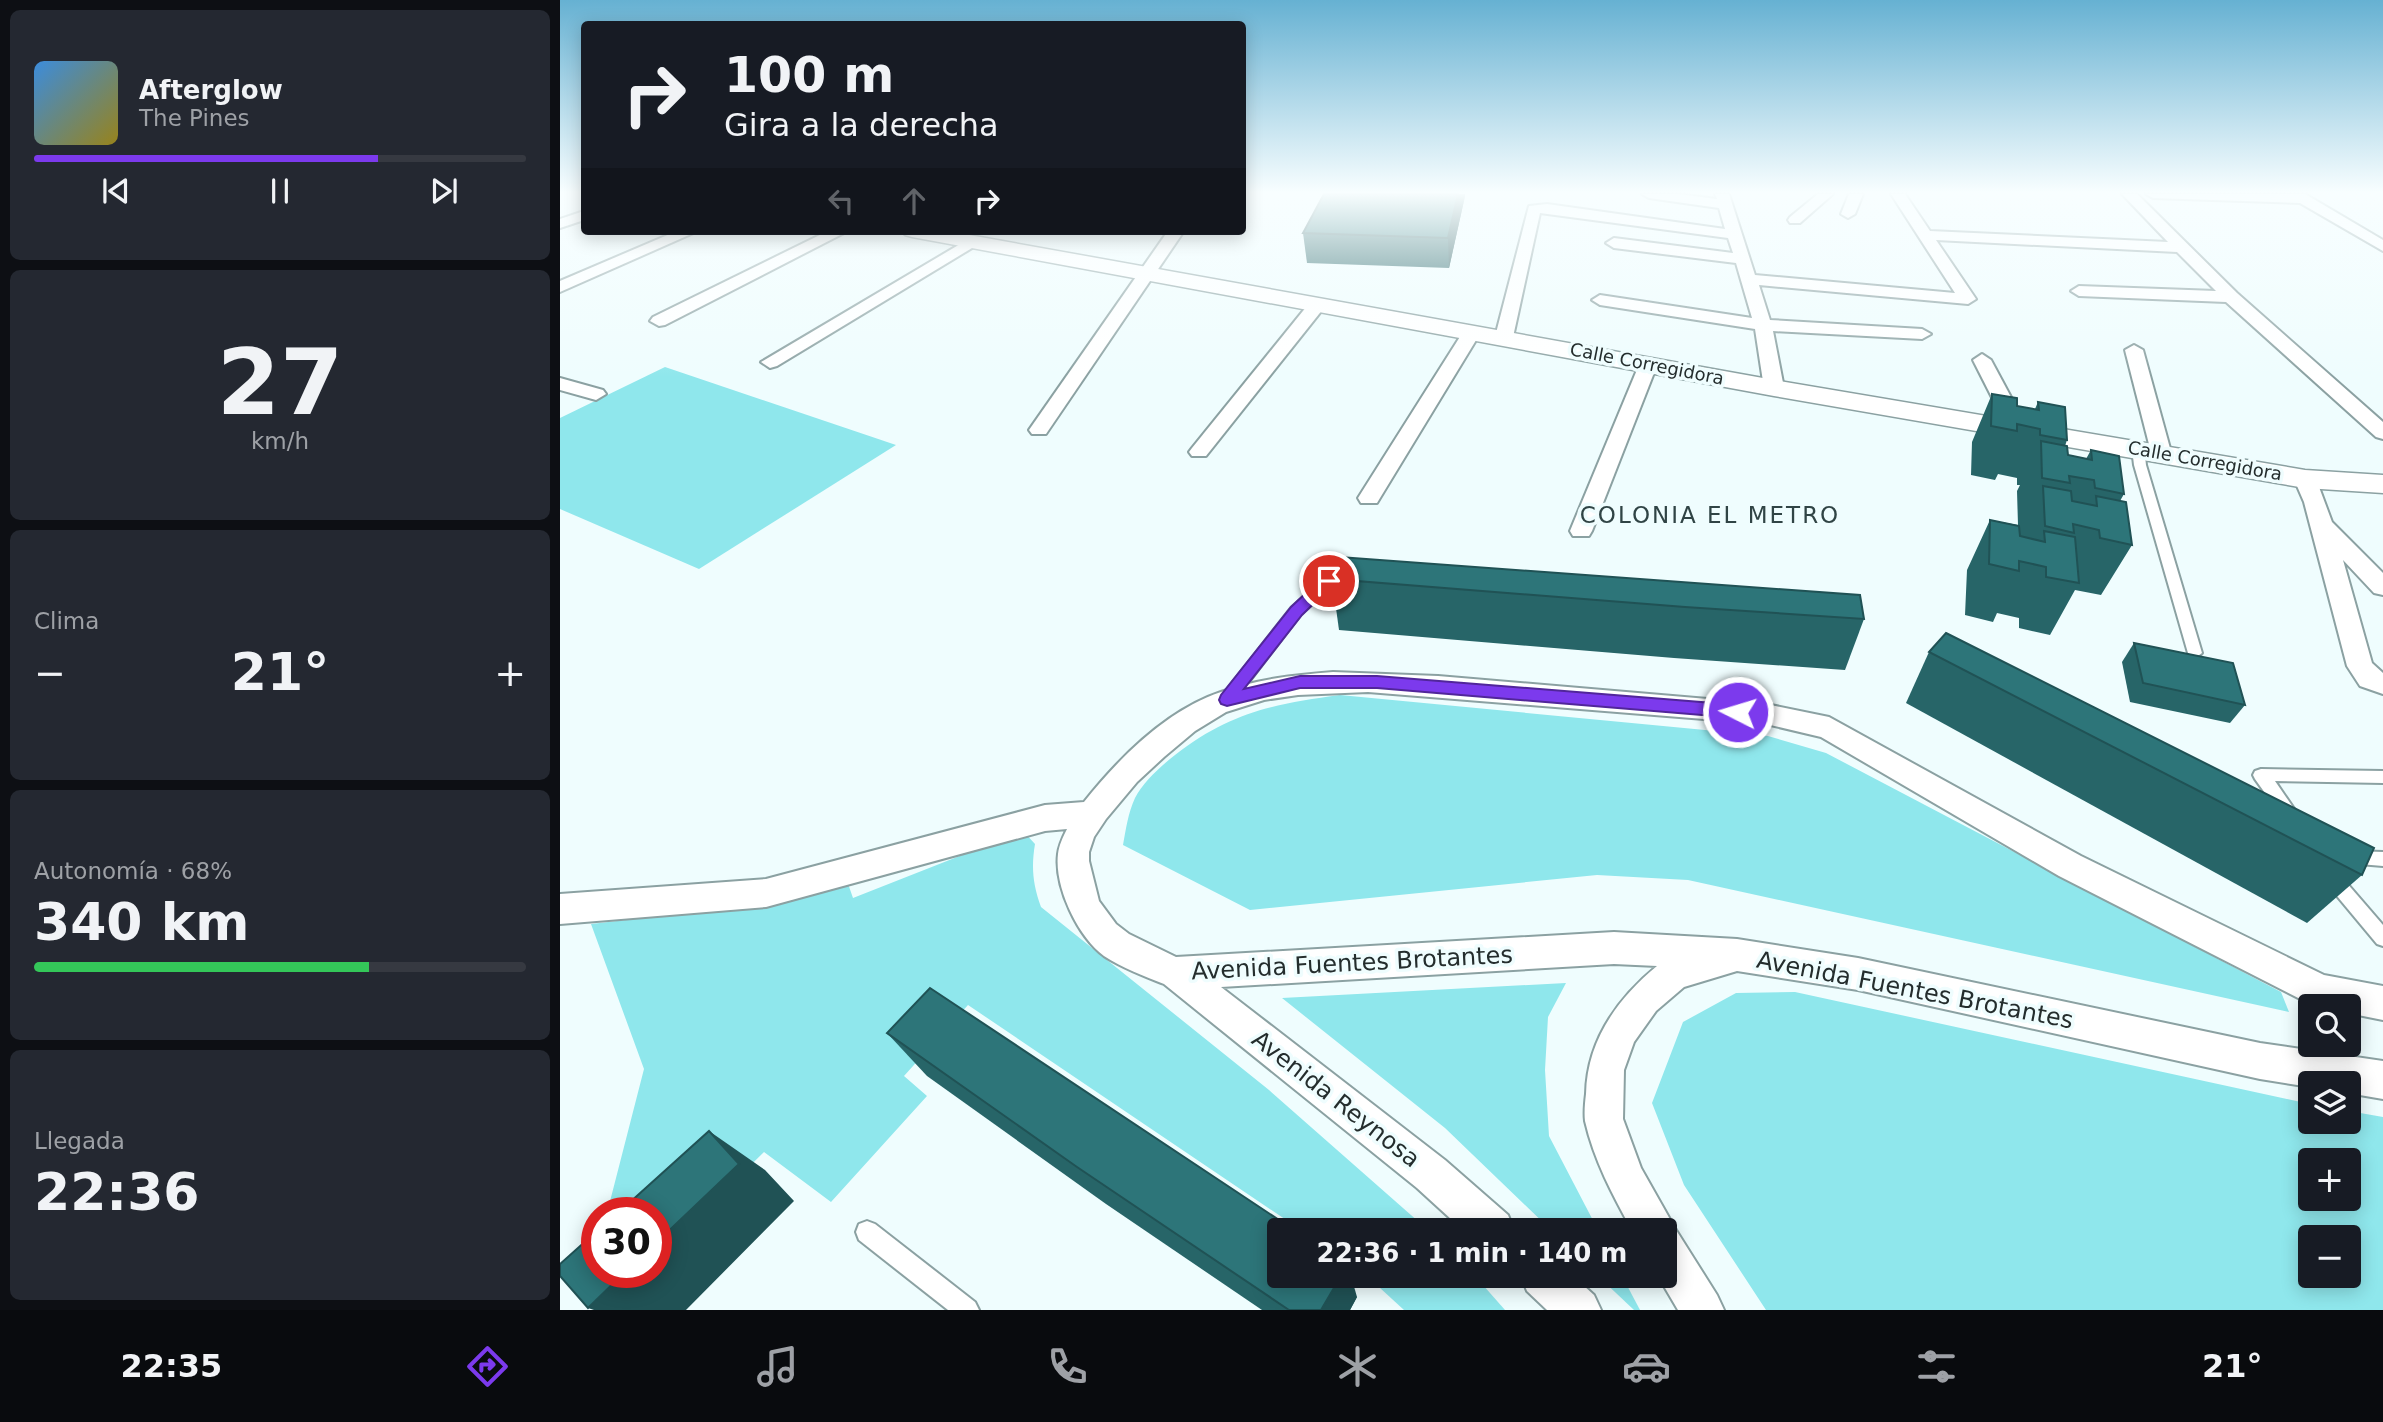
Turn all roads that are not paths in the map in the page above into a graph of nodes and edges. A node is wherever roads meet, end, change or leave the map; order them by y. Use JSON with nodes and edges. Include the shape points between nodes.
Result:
{"nodes":[{"id":1,"x":634,"y":255,"type":"edge"},
{"id":2,"x":791,"y":255,"type":"edge"},
{"id":3,"x":950,"y":255,"type":"edge"},
{"id":4,"x":1043,"y":255,"type":"edge"},
{"id":5,"x":1159,"y":255,"type":"edge"},
{"id":6,"x":1523,"y":255,"type":"edge"},
{"id":7,"x":1712,"y":255,"type":"edge"},
{"id":8,"x":1742,"y":255,"type":"edge"},
{"id":9,"x":1939,"y":255,"type":"edge"},
{"id":10,"x":2188,"y":255,"type":"edge"},
{"id":11,"x":1743,"y":259,"type":"junction"},
{"id":12,"x":1145,"y":274,"type":"junction"},
{"id":13,"x":1748,"y":279,"type":"junction"},
{"id":14,"x":560,"y":287,"type":"edge"},
{"id":15,"x":2079,"y":291,"type":"dead end"},
{"id":16,"x":2231,"y":297,"type":"junction"},
{"id":17,"x":1600,"y":300,"type":"dead end"},
{"id":18,"x":1317,"y":305,"type":"junction"},
{"id":19,"x":659,"y":320,"type":"dead end"},
{"id":20,"x":1763,"y":325,"type":"junction"},
{"id":21,"x":1472,"y":332,"type":"junction"},
{"id":22,"x":1922,"y":334,"type":"dead end"},
{"id":23,"x":1504,"y":337,"type":"junction"},
{"id":24,"x":2134,"y":350,"type":"dead end"},
{"id":25,"x":1982,"y":360,"type":"dead end"},
{"id":26,"x":770,"y":362,"type":"dead end"},
{"id":27,"x":1648,"y":365,"type":"junction"},
{"id":28,"x":560,"y":384,"type":"edge"},
{"id":29,"x":1774,"y":388,"type":"junction"},
{"id":30,"x":596,"y":394,"type":"dead end"},
{"id":31,"x":2018,"y":428,"type":"junction"},
{"id":32,"x":1039,"y":430,"type":"dead end"},
{"id":33,"x":2383,"y":433,"type":"edge"},
{"id":34,"x":2149,"y":450,"type":"junction"},
{"id":35,"x":1199,"y":452,"type":"dead end"},
{"id":36,"x":2305,"y":479,"type":"junction"},
{"id":37,"x":2381,"y":486,"type":"edge"},
{"id":38,"x":1369,"y":498,"type":"dead end"},
{"id":39,"x":2320,"y":523,"type":"junction"},
{"id":40,"x":1581,"y":531,"type":"dead end"},
{"id":41,"x":1358,"y":567,"type":"edge"},
{"id":42,"x":2383,"y":587,"type":"edge"},
{"id":43,"x":2195,"y":653,"type":"edge"},
{"id":44,"x":2383,"y":684,"type":"edge"},
{"id":45,"x":1227,"y":700,"type":"junction"},
{"id":46,"x":2383,"y":777,"type":"edge"},
{"id":47,"x":2261,"y":807,"type":"edge"},
{"id":48,"x":1091,"y":814,"type":"junction"},
{"id":49,"x":2383,"y":859,"type":"edge"},
{"id":50,"x":560,"y":909,"type":"edge"},
{"id":51,"x":2383,"y":938,"type":"edge"},
{"id":52,"x":1737,"y":955,"type":"junction"},
{"id":53,"x":1176,"y":973,"type":"junction"},
{"id":54,"x":2383,"y":1003,"type":"edge"},
{"id":55,"x":2383,"y":1080,"type":"edge"},
{"id":56,"x":1480,"y":1218,"type":"edge"},
{"id":57,"x":1648,"y":1218,"type":"edge"},
{"id":58,"x":867,"y":1232,"type":"dead end"},
{"id":59,"x":1677,"y":1268,"type":"edge"},
{"id":60,"x":1555,"y":1288,"type":"edge"},
{"id":61,"x":967,"y":1310,"type":"edge"},
{"id":62,"x":1579,"y":1310,"type":"edge"},
{"id":63,"x":1702,"y":1310,"type":"edge"}],
"edges":[{"from":1,"to":14,"type":"street"},
{"from":2,"to":19,"type":"street"},
{"from":3,"to":26,"type":"street"},
{"from":4,"to":12,"type":"street","name":"Calle Corregidora"},
{"from":5,"to":12,"type":"street"},
{"from":6,"to":23,"type":"street"},
{"from":7,"to":11,"type":"street"},
{"from":8,"to":11,"type":"street"},
{"from":9,"to":13,"type":"street","via":[[1968,299]]},
{"from":10,"to":16,"type":"street"},
{"from":11,"to":13,"type":"street"},
{"from":12,"to":18,"type":"street","name":"Calle Corregidora"},
{"from":12,"to":32,"type":"street"},
{"from":13,"to":20,"type":"street"},
{"from":15,"to":16,"type":"street"},
{"from":16,"to":33,"type":"street"},
{"from":17,"to":20,"type":"street"},
{"from":18,"to":21,"type":"street","name":"Calle Corregidora"},
{"from":18,"to":35,"type":"street"},
{"from":20,"to":22,"type":"street"},
{"from":20,"to":29,"type":"street"},
{"from":21,"to":23,"type":"street","name":"Calle Corregidora"},
{"from":21,"to":38,"type":"street"},
{"from":23,"to":27,"type":"street","name":"Calle Corregidora"},
{"from":24,"to":34,"type":"street"},
{"from":25,"to":31,"type":"street"},
{"from":27,"to":29,"type":"street","name":"Calle Corregidora"},
{"from":27,"to":40,"type":"street"},
{"from":28,"to":30,"type":"street"},
{"from":29,"to":31,"type":"street","name":"Calle Corregidora"},
{"from":31,"to":34,"type":"street","name":"Calle Corregidora"},
{"from":34,"to":36,"type":"street","name":"Calle Corregidora"},
{"from":34,"to":43,"type":"lane","via":[[2140,465]]},
{"from":36,"to":37,"type":"street","name":"Calle Corregidora"},
{"from":36,"to":39,"type":"street"},
{"from":39,"to":42,"type":"street"},
{"from":39,"to":44,"type":"street","via":[[2360,666],[2370,679]]},
{"from":41,"to":45,"type":"lane","via":[[1345,565],[1296,611]]},
{"from":45,"to":48,"type":"street","name":"Avenida Fuentes Brotantes","via":[[1178,729],[1139,762]]},
{"from":45,"to":54,"type":"street","name":"Avenida Fuentes Brotantes","via":[[1300,682],[1377,682],[1766,714],[1829,727],[2070,866],[2320,991]]},
{"from":46,"to":47,"type":"lane","via":[[2261,775],[2299,825]]},
{"from":48,"to":50,"type":"street","via":[[1045,818],[766,893]]},
{"from":48,"to":53,"type":"street","name":"Avenida Fuentes Brotantes","via":[[1073,854],[1079,895],[1100,933],[1138,958]]},
{"from":49,"to":51,"type":"lane","via":[[2329,863],[2338,887]]},
{"from":52,"to":53,"type":"street","name":"Avenida Fuentes Brotantes","via":[[1614,948]]},
{"from":52,"to":55,"type":"street","name":"Avenida Fuentes Brotantes","via":[[1858,974],[2260,1061]]},
{"from":52,"to":57,"type":"street","via":[[1673,974],[1644,999],[1620,1031],[1605,1070],[1604,1119],[1625,1179]]},
{"from":53,"to":56,"type":"street","name":"Avenida Reynosa","via":[[1432,1174]]},
{"from":58,"to":61,"type":"lane"},
{"from":59,"to":63,"type":"street"},
{"from":60,"to":62,"type":"street"}]}
